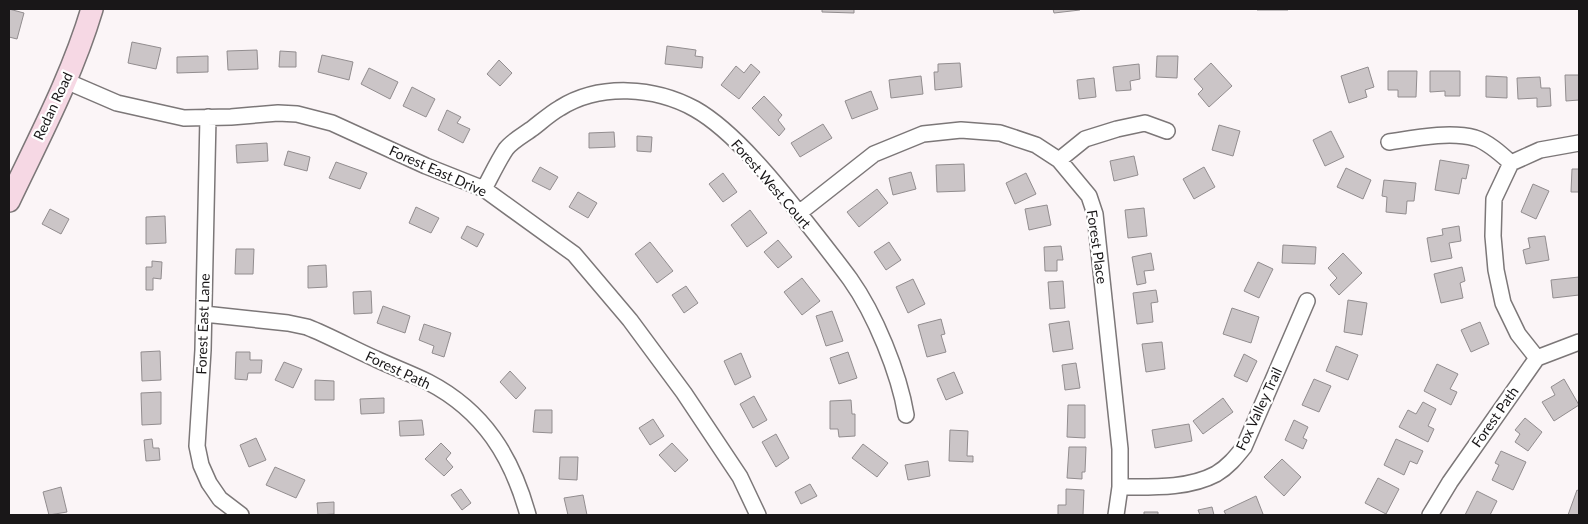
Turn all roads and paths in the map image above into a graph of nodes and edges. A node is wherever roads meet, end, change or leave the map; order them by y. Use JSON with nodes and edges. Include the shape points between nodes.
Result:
{"nodes":[{"id":1,"x":92,"y":9,"type":"edge"},
{"id":2,"x":66,"y":81,"type":"junction"},
{"id":3,"x":208,"y":117,"type":"junction"},
{"id":4,"x":1167,"y":131,"type":"dead end"},
{"id":5,"x":1389,"y":142,"type":"dead end"},
{"id":6,"x":1579,"y":143,"type":"edge"},
{"id":7,"x":1059,"y":160,"type":"junction"},
{"id":8,"x":1511,"y":163,"type":"junction"},
{"id":9,"x":484,"y":189,"type":"junction"},
{"id":10,"x":9,"y":201,"type":"edge"},
{"id":11,"x":799,"y":213,"type":"junction"},
{"id":12,"x":1307,"y":301,"type":"dead end"},
{"id":13,"x":204,"y":314,"type":"junction"},
{"id":14,"x":1579,"y":342,"type":"edge"},
{"id":15,"x":1537,"y":358,"type":"junction"},
{"id":16,"x":906,"y":415,"type":"dead end"},
{"id":17,"x":1120,"y":487,"type":"junction"},
{"id":18,"x":241,"y":515,"type":"edge"},
{"id":19,"x":528,"y":515,"type":"edge"},
{"id":20,"x":758,"y":515,"type":"edge"},
{"id":21,"x":1116,"y":515,"type":"edge"},
{"id":22,"x":1430,"y":515,"type":"edge"}],
"edges":[{"from":1,"to":2,"type":"main road","name":"Redan Road"},
{"from":2,"to":3,"type":"street","name":"Forest East Drive","via":[[117,103],[140,109],[184,118]]},
{"from":2,"to":10,"type":"main road","name":"Redan Road"},
{"from":3,"to":9,"type":"street","name":"Forest East Drive","via":[[297,114],[332,124]]},
{"from":3,"to":13,"type":"street","name":"Forest East Lane"},
{"from":4,"to":7,"type":"street","via":[[1145,123],[1117,129],[1085,139]]},
{"from":5,"to":8,"type":"street","via":[[1418,137],[1476,139]]},
{"from":6,"to":8,"type":"street","via":[[1540,150]]},
{"from":7,"to":11,"type":"street","name":"Forest Place","via":[[1036,144],[1000,133],[961,130],[923,134],[874,154]]},
{"from":7,"to":17,"type":"street","name":"Forest Place","via":[[1089,196],[1095,214],[1120,449]]},
{"from":8,"to":15,"type":"street","via":[[1494,200],[1496,270],[1503,303],[1518,334]]},
{"from":9,"to":11,"type":"street","name":"Forest West Court","via":[[507,147],[561,107],[602,93],[641,92],[678,101],[711,120],[763,170]]},
{"from":9,"to":20,"type":"street","name":"Forest East Drive","via":[[574,254],[630,320],[740,477]]},
{"from":11,"to":16,"type":"street","name":"Forest West Court","via":[[851,281],[871,316],[894,367]]},
{"from":12,"to":17,"type":"street","name":"Fox Valley Trail","via":[[1244,447],[1232,462],[1199,481]]},
{"from":13,"to":18,"type":"street","name":"Forest East Lane","via":[[197,446],[208,483],[220,499]]},
{"from":13,"to":19,"type":"street","name":"Forest Path","via":[[306,327],[429,383],[457,400],[497,442],[516,475]]},
{"from":14,"to":15,"type":"street"},
{"from":15,"to":22,"type":"street","name":"Forest Path"},
{"from":17,"to":21,"type":"street","name":"Forest Place"}]}
